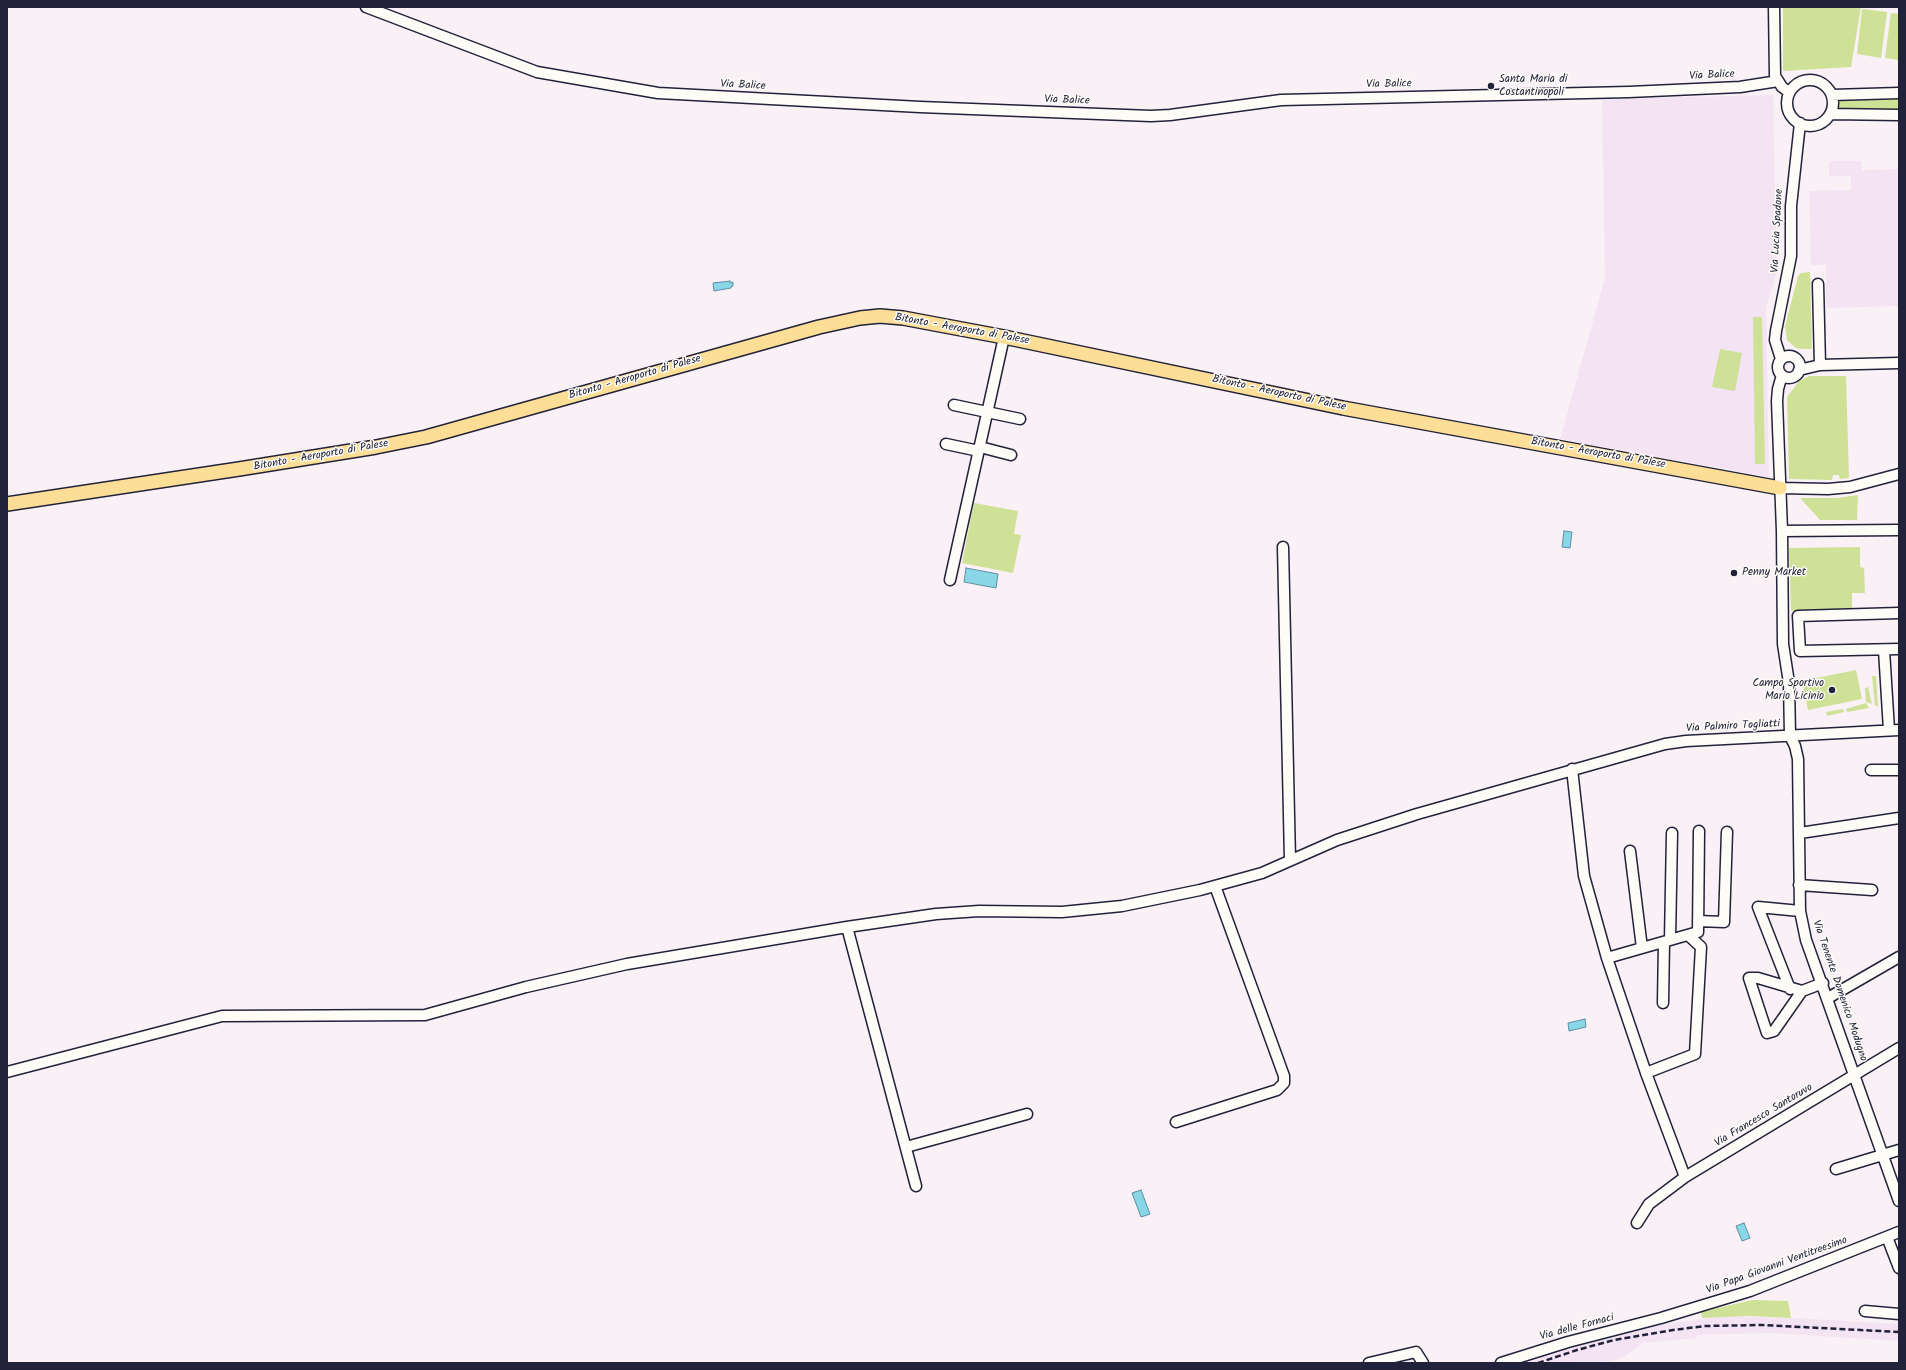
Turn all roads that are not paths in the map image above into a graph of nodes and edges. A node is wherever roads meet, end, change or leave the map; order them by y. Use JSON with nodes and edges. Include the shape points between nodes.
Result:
{"nodes":[{"id":1,"x":366,"y":7,"type":"edge"},
{"id":2,"x":1774,"y":7,"type":"edge"},
{"id":3,"x":1778,"y":81,"type":"junction"},
{"id":4,"x":1789,"y":92,"type":"dead end"},
{"id":5,"x":1899,"y":93,"type":"edge"},
{"id":6,"x":1832,"y":95,"type":"junction"},
{"id":7,"x":1831,"y":114,"type":"junction"},
{"id":8,"x":1899,"y":115,"type":"edge"},
{"id":9,"x":1800,"y":123,"type":"junction"},
{"id":10,"x":1818,"y":284,"type":"dead end"},
{"id":11,"x":1004,"y":337,"type":"junction"},
{"id":12,"x":1775,"y":340,"type":"junction"},
{"id":13,"x":1781,"y":359,"type":"junction"},
{"id":14,"x":1899,"y":363,"type":"edge"},
{"id":15,"x":1820,"y":365,"type":"junction"},
{"id":16,"x":1795,"y":366,"type":"junction"},
{"id":17,"x":1782,"y":375,"type":"junction"},
{"id":18,"x":1777,"y":401,"type":"junction"},
{"id":19,"x":954,"y":405,"type":"dead end"},
{"id":20,"x":988,"y":412,"type":"junction"},
{"id":21,"x":1020,"y":419,"type":"dead end"},
{"id":22,"x":946,"y":444,"type":"dead end"},
{"id":23,"x":979,"y":449,"type":"junction"},
{"id":24,"x":1011,"y":455,"type":"dead end"},
{"id":25,"x":1899,"y":474,"type":"edge"},
{"id":26,"x":1780,"y":488,"type":"junction"},
{"id":27,"x":7,"y":504,"type":"edge"},
{"id":28,"x":1899,"y":530,"type":"edge"},
{"id":29,"x":1782,"y":531,"type":"junction"},
{"id":30,"x":1283,"y":547,"type":"dead end"},
{"id":31,"x":950,"y":580,"type":"dead end"},
{"id":32,"x":1899,"y":613,"type":"edge"},
{"id":33,"x":1899,"y":649,"type":"edge"},
{"id":34,"x":1884,"y":650,"type":"junction"},
{"id":35,"x":1894,"y":730,"type":"edge"},
{"id":36,"x":1790,"y":736,"type":"junction"},
{"id":37,"x":1572,"y":769,"type":"junction"},
{"id":38,"x":1871,"y":770,"type":"dead end"},
{"id":39,"x":1899,"y":770,"type":"edge"},
{"id":40,"x":1899,"y":818,"type":"edge"},
{"id":41,"x":1699,"y":831,"type":"dead end"},
{"id":42,"x":1727,"y":832,"type":"dead end"},
{"id":43,"x":1672,"y":833,"type":"dead end"},
{"id":44,"x":1800,"y":833,"type":"junction"},
{"id":45,"x":1630,"y":851,"type":"dead end"},
{"id":46,"x":1290,"y":860,"type":"junction"},
{"id":47,"x":1799,"y":885,"type":"junction"},
{"id":48,"x":1215,"y":886,"type":"junction"},
{"id":49,"x":1872,"y":890,"type":"dead end"},
{"id":50,"x":1800,"y":911,"type":"junction"},
{"id":51,"x":1698,"y":921,"type":"junction"},
{"id":52,"x":847,"y":927,"type":"junction"},
{"id":53,"x":1688,"y":935,"type":"junction"},
{"id":54,"x":1667,"y":941,"type":"junction"},
{"id":55,"x":1642,"y":948,"type":"junction"},
{"id":56,"x":1899,"y":957,"type":"edge"},
{"id":57,"x":1607,"y":958,"type":"junction"},
{"id":58,"x":1823,"y":983,"type":"junction"},
{"id":59,"x":1790,"y":989,"type":"junction"},
{"id":60,"x":1802,"y":991,"type":"junction"},
{"id":61,"x":1828,"y":998,"type":"junction"},
{"id":62,"x":1663,"y":1002,"type":"dead end"},
{"id":63,"x":1899,"y":1048,"type":"edge"},
{"id":64,"x":7,"y":1072,"type":"edge"},
{"id":65,"x":1646,"y":1073,"type":"junction"},
{"id":66,"x":1855,"y":1074,"type":"junction"},
{"id":67,"x":1027,"y":1114,"type":"dead end"},
{"id":68,"x":1176,"y":1122,"type":"dead end"},
{"id":69,"x":906,"y":1147,"type":"junction"},
{"id":70,"x":1899,"y":1150,"type":"edge"},
{"id":71,"x":1883,"y":1156,"type":"junction"},
{"id":72,"x":1836,"y":1169,"type":"dead end"},
{"id":73,"x":1685,"y":1177,"type":"junction"},
{"id":74,"x":916,"y":1186,"type":"dead end"},
{"id":75,"x":1899,"y":1201,"type":"edge"},
{"id":76,"x":1637,"y":1223,"type":"dead end"},
{"id":77,"x":1899,"y":1232,"type":"edge"},
{"id":78,"x":1887,"y":1237,"type":"junction"},
{"id":79,"x":1899,"y":1268,"type":"edge"},
{"id":80,"x":1865,"y":1311,"type":"dead end"},
{"id":81,"x":1899,"y":1314,"type":"edge"},
{"id":82,"x":1661,"y":1318,"type":"joint"},
{"id":83,"x":1369,"y":1363,"type":"edge"},
{"id":84,"x":1423,"y":1363,"type":"edge"},
{"id":85,"x":1501,"y":1363,"type":"edge"}],
"edges":[{"from":1,"to":3,"type":"street","name":"Via Balice","via":[[545,73],[658,93],[920,107],[1151,116],[1281,100],[1629,92],[1740,87]]},
{"from":2,"to":3,"type":"street","via":[[1775,76]]},
{"from":3,"to":4,"type":"street"},
{"from":5,"to":6,"type":"street"},
{"from":6,"to":7,"type":"street"},
{"from":6,"to":9,"type":"street","via":[[1824,84],[1814,80],[1804,80],[1795,86],[1789,94],[1787,104],[1790,114]]},
{"from":7,"to":8,"type":"street"},
{"from":7,"to":9,"type":"street","via":[[1817,125]]},
{"from":9,"to":12,"type":"street","name":"Via Lucia Spadone","via":[[1791,206],[1791,256]]},
{"from":10,"to":15,"type":"street"},
{"from":11,"to":20,"type":"street"},
{"from":11,"to":26,"type":"main road","name":"Bitonto - Aeroporto di Palese","via":[[1343,408]]},
{"from":11,"to":27,"type":"main road","name":"Bitonto - Aeroporto di Palese","via":[[903,318],[860,318],[819,327],[426,437],[247,468]]},
{"from":12,"to":13,"type":"street"},
{"from":12,"to":16,"type":"street"},
{"from":13,"to":16,"type":"street"},
{"from":13,"to":17,"type":"street","via":[[1778,369]]},
{"from":14,"to":15,"type":"street"},
{"from":15,"to":16,"type":"street"},
{"from":16,"to":17,"type":"street","via":[[1788,377]]},
{"from":16,"to":18,"type":"street"},
{"from":17,"to":18,"type":"street"},
{"from":18,"to":26,"type":"street"},
{"from":19,"to":20,"type":"street"},
{"from":20,"to":21,"type":"street"},
{"from":20,"to":23,"type":"street"},
{"from":22,"to":23,"type":"street"},
{"from":23,"to":24,"type":"street"},
{"from":23,"to":31,"type":"street"},
{"from":25,"to":26,"type":"street","via":[[1850,487]]},
{"from":26,"to":29,"type":"street","name":"Via Tenente Domenico Modugno"},
{"from":28,"to":29,"type":"street"},
{"from":29,"to":36,"type":"street","name":"Via Tenente Domenico Modugno","via":[[1783,644],[1789,683]]},
{"from":30,"to":46,"type":"street"},
{"from":32,"to":34,"type":"street","via":[[1798,616],[1800,651]]},
{"from":33,"to":34,"type":"street"},
{"from":34,"to":35,"type":"street"},
{"from":35,"to":36,"type":"street","name":"Via Palmiro Togliatti"},
{"from":36,"to":37,"type":"street","name":"Via Palmiro Togliatti","via":[[1665,744]]},
{"from":36,"to":44,"type":"street","name":"Via Tenente Domenico Modugno","via":[[1798,759]]},
{"from":37,"to":46,"type":"street","name":"Via Palmiro Togliatti","via":[[1410,816],[1337,840]]},
{"from":37,"to":57,"type":"street","via":[[1584,876]]},
{"from":38,"to":39,"type":"street"},
{"from":40,"to":44,"type":"street"},
{"from":41,"to":51,"type":"street"},
{"from":42,"to":51,"type":"street","via":[[1724,922]]},
{"from":43,"to":54,"type":"street"},
{"from":44,"to":47,"type":"street","name":"Via Tenente Domenico Modugno"},
{"from":45,"to":55,"type":"street"},
{"from":46,"to":48,"type":"street","name":"Via Palmiro Togliatti","via":[[1262,872]]},
{"from":47,"to":49,"type":"street"},
{"from":47,"to":50,"type":"street","name":"Via Tenente Domenico Modugno"},
{"from":48,"to":52,"type":"street","name":"Via Palmiro Togliatti","via":[[1122,906],[1062,912],[979,911],[936,914]]},
{"from":48,"to":68,"type":"street","via":[[1284,1076],[1284,1083],[1277,1090]]},
{"from":50,"to":58,"type":"street","name":"Via Tenente Domenico Modugno","via":[[1806,940]]},
{"from":50,"to":59,"type":"street","via":[[1758,907]]},
{"from":51,"to":53,"type":"street","via":[[1698,932]]},
{"from":52,"to":64,"type":"street","name":"Via Palmiro Togliatti","via":[[628,964],[526,987],[425,1015],[222,1016]]},
{"from":52,"to":69,"type":"street"},
{"from":53,"to":54,"type":"street"},
{"from":53,"to":65,"type":"street","via":[[1701,947],[1695,1054]]},
{"from":54,"to":55,"type":"street"},
{"from":54,"to":62,"type":"street"},
{"from":55,"to":57,"type":"street"},
{"from":56,"to":61,"type":"street"},
{"from":57,"to":65,"type":"street"},
{"from":58,"to":60,"type":"street"},
{"from":58,"to":61,"type":"street","name":"Via Tenente Domenico Modugno"},
{"from":59,"to":60,"type":"street"},
{"from":59,"to":60,"type":"street","via":[[1758,978],[1749,978],[1767,1033],[1774,1031]]},
{"from":61,"to":66,"type":"street","name":"Via Tenente Domenico Modugno"},
{"from":63,"to":66,"type":"street","name":"Via Francesco Santoruvo"},
{"from":65,"to":73,"type":"street"},
{"from":66,"to":71,"type":"street","name":"Via Tenente Domenico Modugno"},
{"from":66,"to":73,"type":"street","name":"Via Francesco Santoruvo"},
{"from":67,"to":69,"type":"street"},
{"from":69,"to":74,"type":"street"},
{"from":70,"to":71,"type":"street"},
{"from":71,"to":72,"type":"street"},
{"from":71,"to":75,"type":"street","name":"Via Tenente Domenico Modugno"},
{"from":73,"to":76,"type":"street","name":"Via Francesco Santoruvo","via":[[1649,1204]]},
{"from":77,"to":78,"type":"street","name":"Via Papa Giovanni Ventitreesimo"},
{"from":78,"to":79,"type":"street"},
{"from":78,"to":82,"type":"street","name":"Via Papa Giovanni Ventitreesimo","via":[[1750,1291]]},
{"from":80,"to":81,"type":"street"},
{"from":82,"to":85,"type":"street","name":"Via delle Fornaci","via":[[1568,1342]]},
{"from":83,"to":84,"type":"street","via":[[1416,1352]]}]}
